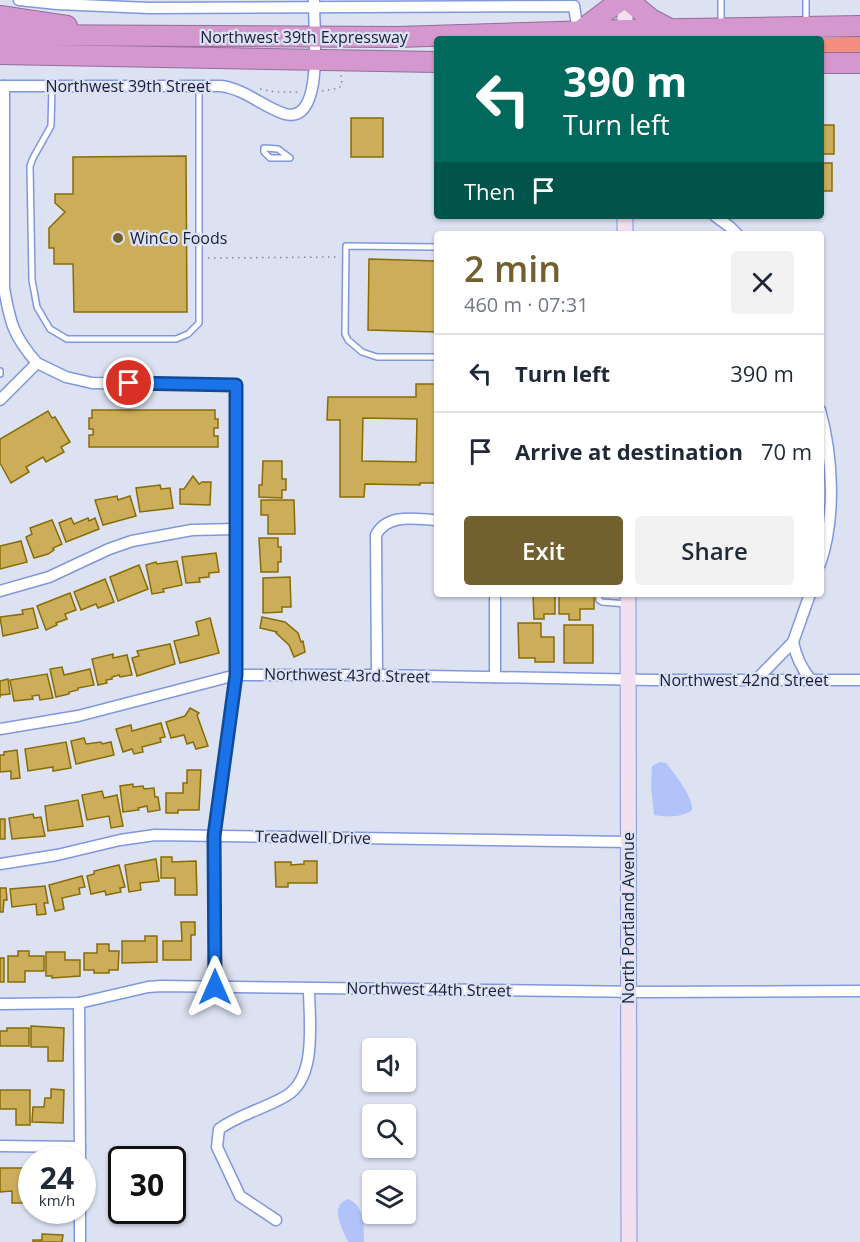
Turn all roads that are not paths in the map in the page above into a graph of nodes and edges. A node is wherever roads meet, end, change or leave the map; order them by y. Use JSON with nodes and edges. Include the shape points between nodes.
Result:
{"nodes":[{"id":1,"x":19,"y":0,"type":"edge"},
{"id":2,"x":625,"y":0,"type":"edge"},
{"id":3,"x":720,"y":0,"type":"edge"},
{"id":4,"x":806,"y":0,"type":"edge"},
{"id":5,"x":64,"y":2,"type":"edge"},
{"id":6,"x":551,"y":3,"type":"edge"},
{"id":7,"x":576,"y":3,"type":"edge"},
{"id":8,"x":314,"y":4,"type":"edge"},
{"id":9,"x":379,"y":4,"type":"edge"},
{"id":10,"x":0,"y":16,"type":"edge"},
{"id":11,"x":860,"y":26,"type":"edge"},
{"id":12,"x":806,"y":27,"type":"junction"},
{"id":13,"x":721,"y":28,"type":"junction"},
{"id":14,"x":670,"y":29,"type":"junction"},
{"id":15,"x":578,"y":32,"type":"junction"},
{"id":16,"x":625,"y":34,"type":"edge"},
{"id":17,"x":0,"y":35,"type":"edge"},
{"id":18,"x":144,"y":37,"type":"junction"},
{"id":19,"x":314,"y":37,"type":"junction"},
{"id":20,"x":0,"y":54,"type":"edge"},
{"id":21,"x":80,"y":56,"type":"junction"},
{"id":22,"x":314,"y":61,"type":"junction"},
{"id":23,"x":434,"y":62,"type":"edge"},
{"id":24,"x":824,"y":63,"type":"edge"},
{"id":25,"x":860,"y":63,"type":"edge"},
{"id":26,"x":0,"y":65,"type":"edge"},
{"id":27,"x":199,"y":85,"type":"junction"},
{"id":28,"x":2,"y":86,"type":"edge"},
{"id":29,"x":52,"y":86,"type":"junction"},
{"id":30,"x":720,"y":219,"type":"edge"},
{"id":31,"x":2,"y":220,"type":"edge"},
{"id":32,"x":734,"y":231,"type":"edge"},
{"id":33,"x":434,"y":247,"type":"edge"},
{"id":34,"x":1,"y":264,"type":"edge"},
{"id":35,"x":2,"y":294,"type":"edge"},
{"id":36,"x":434,"y":357,"type":"edge"},
{"id":37,"x":37,"y":363,"type":"junction"},
{"id":38,"x":0,"y":400,"type":"edge"},
{"id":39,"x":824,"y":424,"type":"edge"},
{"id":40,"x":434,"y":519,"type":"edge"},
{"id":41,"x":236,"y":529,"type":"junction"},
{"id":42,"x":824,"y":550,"type":"edge"},
{"id":43,"x":0,"y":591,"type":"edge"},
{"id":44,"x":495,"y":597,"type":"edge"},
{"id":45,"x":599,"y":597,"type":"edge"},
{"id":46,"x":809,"y":597,"type":"edge"},
{"id":47,"x":628,"y":599,"type":"edge"},
{"id":48,"x":793,"y":642,"type":"junction"},
{"id":49,"x":236,"y":675,"type":"junction"},
{"id":50,"x":377,"y":675,"type":"junction"},
{"id":51,"x":495,"y":677,"type":"junction"},
{"id":52,"x":628,"y":680,"type":"junction"},
{"id":53,"x":811,"y":680,"type":"junction"},
{"id":54,"x":860,"y":680,"type":"edge"},
{"id":55,"x":755,"y":681,"type":"junction"},
{"id":56,"x":0,"y":729,"type":"edge"},
{"id":57,"x":214,"y":836,"type":"junction"},
{"id":58,"x":628,"y":842,"type":"junction"},
{"id":59,"x":0,"y":864,"type":"edge"},
{"id":60,"x":215,"y":987,"type":"junction"},
{"id":61,"x":309,"y":988,"type":"junction"},
{"id":62,"x":628,"y":991,"type":"junction"},
{"id":63,"x":860,"y":991,"type":"edge"},
{"id":64,"x":79,"y":1003,"type":"junction"},
{"id":65,"x":0,"y":1004,"type":"edge"},
{"id":66,"x":0,"y":1146,"type":"edge"},
{"id":67,"x":18,"y":1146,"type":"edge"},
{"id":68,"x":80,"y":1146,"type":"edge"},
{"id":69,"x":276,"y":1220,"type":"dead end"},
{"id":70,"x":80,"y":1224,"type":"edge"},
{"id":71,"x":80,"y":1242,"type":"edge"},
{"id":72,"x":628,"y":1242,"type":"edge"}],
"edges":[{"from":1,"to":5,"type":"street"},
{"from":2,"to":14,"type":"highway"},
{"from":2,"to":15,"type":"highway"},
{"from":2,"to":16,"type":"main road"},
{"from":3,"to":13,"type":"lane"},
{"from":4,"to":12,"type":"lane"},
{"from":5,"to":8,"type":"street","via":[[149,8]]},
{"from":6,"to":7,"type":"street"},
{"from":6,"to":9,"type":"street"},
{"from":7,"to":15,"type":"street"},
{"from":8,"to":9,"type":"street"},
{"from":8,"to":19,"type":"street"},
{"from":10,"to":18,"type":"highway"},
{"from":11,"to":12,"type":"highway","name":"Northwest 39th Expressway"},
{"from":12,"to":13,"type":"highway","name":"Northwest 39th Expressway"},
{"from":13,"to":14,"type":"highway","name":"Northwest 39th Expressway"},
{"from":14,"to":16,"type":"highway","name":"Northwest 39th Expressway"},
{"from":15,"to":16,"type":"highway","name":"Northwest 39th Expressway"},
{"from":15,"to":19,"type":"highway","name":"Northwest 39th Expressway"},
{"from":17,"to":18,"type":"highway","name":"Northwest 39th Expressway"},
{"from":18,"to":19,"type":"highway","name":"Northwest 39th Expressway"},
{"from":19,"to":22,"type":"street"},
{"from":20,"to":21,"type":"highway","name":"Northwest 39th Expressway"},
{"from":21,"to":22,"type":"highway","name":"Northwest 39th Expressway"},
{"from":21,"to":26,"type":"highway"},
{"from":22,"to":23,"type":"highway","name":"Northwest 39th Expressway"},
{"from":22,"to":27,"type":"street","name":"Northwest 39th Street","via":[[309,102],[303,111],[294,114],[229,87]]},
{"from":24,"to":25,"type":"highway"},
{"from":27,"to":29,"type":"street","name":"Northwest 39th Street"},
{"from":27,"to":29,"type":"lane","via":[[199,323],[176,339],[67,339],[50,329],[37,307],[32,279],[30,166],[51,126]]},
{"from":28,"to":29,"type":"street","name":"Northwest 39th Street"},
{"from":28,"to":31,"type":"street"},
{"from":30,"to":32,"type":"street"},
{"from":31,"to":34,"type":"street"},
{"from":33,"to":36,"type":"lane","via":[[346,246],[345,306],[345,334],[362,352],[377,357]]},
{"from":34,"to":35,"type":"street"},
{"from":35,"to":37,"type":"street","via":[[12,328]]},
{"from":37,"to":38,"type":"street"},
{"from":37,"to":41,"type":"street","via":[[66,377],[92,383],[236,385]]},
{"from":39,"to":42,"type":"street","via":[[830,487]]},
{"from":40,"to":50,"type":"street","via":[[394,519],[376,535]]},
{"from":41,"to":43,"type":"street","via":[[192,530],[132,541],[49,577]]},
{"from":41,"to":49,"type":"street"},
{"from":44,"to":51,"type":"street"},
{"from":45,"to":47,"type":"lane","via":[[602,602]]},
{"from":46,"to":48,"type":"street"},
{"from":47,"to":52,"type":"main road","name":"North Portland Avenue"},
{"from":48,"to":53,"type":"street","via":[[803,671]]},
{"from":48,"to":55,"type":"street"},
{"from":49,"to":50,"type":"street","name":"Northwest 43rd Street"},
{"from":49,"to":56,"type":"street","name":"Northwest 43rd Street","via":[[78,716]]},
{"from":49,"to":57,"type":"street"},
{"from":50,"to":51,"type":"street","name":"Northwest 43rd Street"},
{"from":51,"to":52,"type":"street","name":"Northwest 43rd Street"},
{"from":52,"to":55,"type":"street","name":"Northwest 42nd Street"},
{"from":52,"to":58,"type":"main road","name":"North Portland Avenue"},
{"from":53,"to":54,"type":"street","name":"Northwest 42nd Street"},
{"from":53,"to":55,"type":"street","name":"Northwest 42nd Street"},
{"from":57,"to":58,"type":"street","name":"Treadwell Drive"},
{"from":57,"to":59,"type":"street","name":"Treadwell Drive","via":[[155,835]]},
{"from":57,"to":60,"type":"street"},
{"from":58,"to":62,"type":"main road","name":"North Portland Avenue"},
{"from":60,"to":61,"type":"street","name":"Northwest 44th Street"},
{"from":60,"to":64,"type":"street","name":"Northwest 44th Street","via":[[148,987]]},
{"from":61,"to":62,"type":"street","name":"Northwest 44th Street"},
{"from":61,"to":69,"type":"street","via":[[309,1058],[301,1081],[287,1095],[219,1129],[217,1147],[240,1196]]},
{"from":62,"to":63,"type":"street","name":"Northwest 44th Street"},
{"from":62,"to":72,"type":"main road","name":"North Portland Avenue"},
{"from":64,"to":65,"type":"street","name":"Northwest 44th Street"},
{"from":64,"to":68,"type":"street"},
{"from":66,"to":67,"type":"street"},
{"from":70,"to":71,"type":"street"}]}
